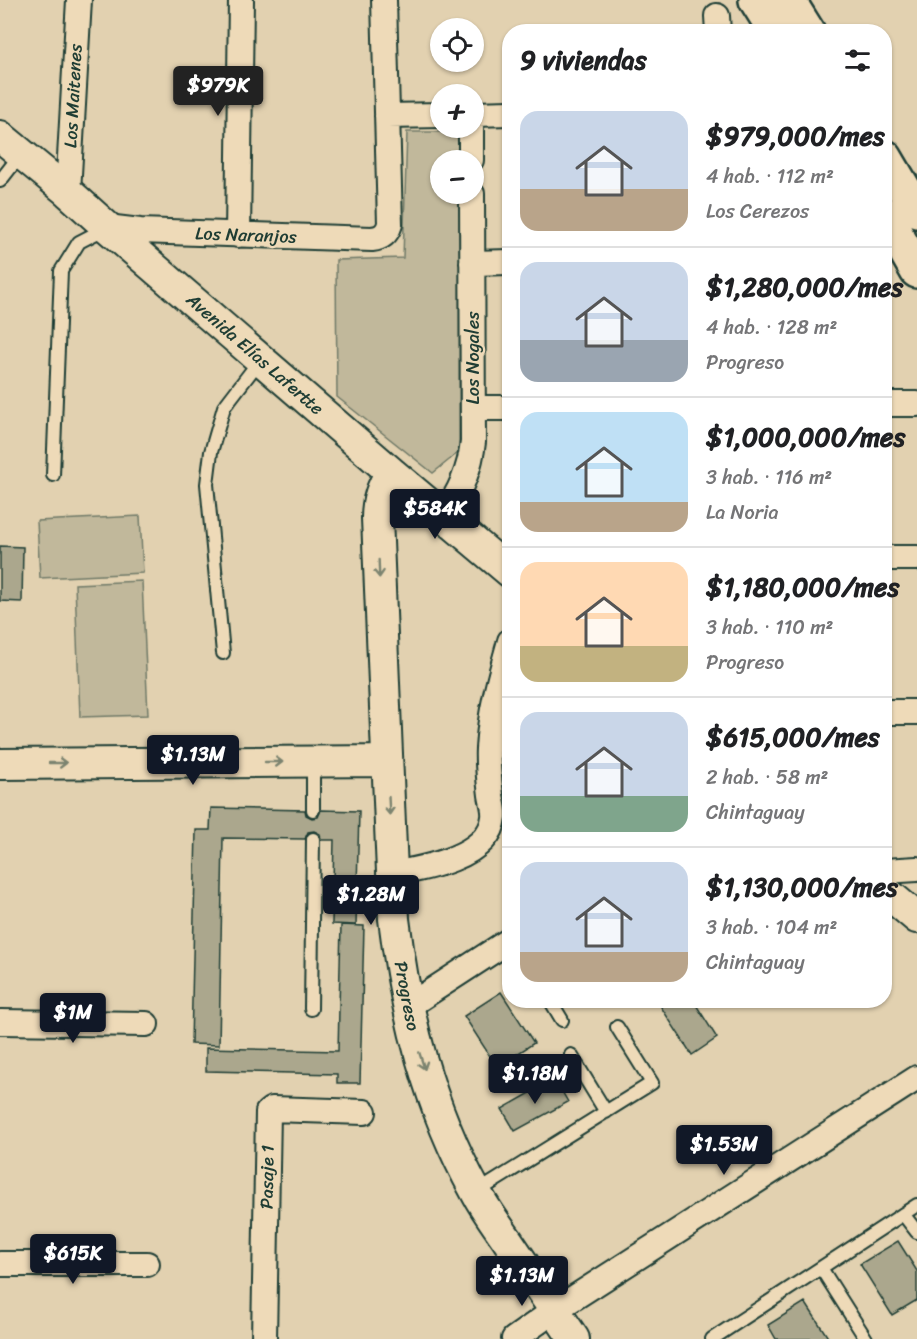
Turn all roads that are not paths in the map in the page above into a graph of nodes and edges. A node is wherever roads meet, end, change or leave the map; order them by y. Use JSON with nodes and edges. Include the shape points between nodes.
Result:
{"nodes":[{"id":1,"x":79,"y":0,"type":"edge"},
{"id":2,"x":241,"y":0,"type":"edge"},
{"id":3,"x":384,"y":0,"type":"edge"},
{"id":4,"x":756,"y":0,"type":"edge"},
{"id":5,"x":788,"y":0,"type":"edge"},
{"id":6,"x":771,"y":24,"type":"edge"},
{"id":7,"x":803,"y":24,"type":"edge"},
{"id":8,"x":502,"y":113,"type":"edge"},
{"id":9,"x":484,"y":114,"type":"edge"},
{"id":10,"x":430,"y":115,"type":"edge"},
{"id":11,"x":387,"y":116,"type":"junction"},
{"id":12,"x":10,"y":145,"type":"edge"},
{"id":13,"x":892,"y":169,"type":"edge"},
{"id":14,"x":0,"y":181,"type":"edge"},
{"id":15,"x":68,"y":192,"type":"junction"},
{"id":16,"x":472,"y":204,"type":"edge"},
{"id":17,"x":917,"y":211,"type":"edge"},
{"id":18,"x":892,"y":227,"type":"edge"},
{"id":19,"x":107,"y":228,"type":"junction"},
{"id":20,"x":238,"y":235,"type":"junction"},
{"id":21,"x":502,"y":262,"type":"edge"},
{"id":22,"x":472,"y":263,"type":"junction"},
{"id":23,"x":917,"y":271,"type":"edge"},
{"id":24,"x":261,"y":360,"type":"junction"},
{"id":25,"x":892,"y":404,"type":"edge"},
{"id":26,"x":917,"y":404,"type":"edge"},
{"id":27,"x":473,"y":408,"type":"junction"},
{"id":28,"x":502,"y":408,"type":"edge"},
{"id":29,"x":391,"y":472,"type":"junction"},
{"id":30,"x":53,"y":475,"type":"dead end"},
{"id":31,"x":442,"y":515,"type":"junction"},
{"id":32,"x":892,"y":558,"type":"edge"},
{"id":33,"x":917,"y":558,"type":"edge"},
{"id":34,"x":502,"y":564,"type":"edge"},
{"id":35,"x":223,"y":653,"type":"dead end"},
{"id":36,"x":502,"y":670,"type":"edge"},
{"id":37,"x":892,"y":712,"type":"edge"},
{"id":38,"x":917,"y":712,"type":"edge"},
{"id":39,"x":387,"y":761,"type":"junction"},
{"id":40,"x":313,"y":762,"type":"junction"},
{"id":41,"x":0,"y":764,"type":"edge"},
{"id":42,"x":313,"y":810,"type":"dead end"},
{"id":43,"x":313,"y":839,"type":"dead end"},
{"id":44,"x":917,"y":869,"type":"edge"},
{"id":45,"x":892,"y":871,"type":"edge"},
{"id":46,"x":392,"y":874,"type":"junction"},
{"id":47,"x":892,"y":897,"type":"edge"},
{"id":48,"x":917,"y":918,"type":"edge"},
{"id":49,"x":502,"y":945,"type":"edge"},
{"id":50,"x":407,"y":1007,"type":"junction"},
{"id":51,"x":555,"y":1008,"type":"edge"},
{"id":52,"x":310,"y":1009,"type":"dead end"},
{"id":53,"x":562,"y":1020,"type":"dead end"},
{"id":54,"x":0,"y":1022,"type":"edge"},
{"id":55,"x":146,"y":1024,"type":"dead end"},
{"id":56,"x":617,"y":1027,"type":"dead end"},
{"id":57,"x":570,"y":1055,"type":"dead end"},
{"id":58,"x":917,"y":1078,"type":"edge"},
{"id":59,"x":364,"y":1112,"type":"dead end"},
{"id":60,"x":606,"y":1112,"type":"junction"},
{"id":61,"x":476,"y":1193,"type":"junction"},
{"id":62,"x":917,"y":1205,"type":"edge"},
{"id":63,"x":903,"y":1214,"type":"junction"},
{"id":64,"x":917,"y":1232,"type":"edge"},
{"id":65,"x":0,"y":1264,"type":"edge"},
{"id":66,"x":147,"y":1264,"type":"dead end"},
{"id":67,"x":821,"y":1268,"type":"junction"},
{"id":68,"x":555,"y":1310,"type":"junction"},
{"id":69,"x":730,"y":1334,"type":"edge"},
{"id":70,"x":264,"y":1339,"type":"edge"},
{"id":71,"x":513,"y":1339,"type":"edge"},
{"id":72,"x":574,"y":1339,"type":"edge"},
{"id":73,"x":712,"y":1339,"type":"edge"},
{"id":74,"x":866,"y":1339,"type":"edge"}],
"edges":[{"from":1,"to":15,"type":"street","name":"Los Maitenes"},
{"from":2,"to":20,"type":"street"},
{"from":3,"to":11,"type":"street"},
{"from":4,"to":6,"type":"highway"},
{"from":5,"to":7,"type":"highway"},
{"from":8,"to":9,"type":"street"},
{"from":10,"to":11,"type":"street"},
{"from":11,"to":20,"type":"street","name":"Los Naranjos","via":[[390,224],[385,234],[372,240]]},
{"from":12,"to":14,"type":"lane"},
{"from":12,"to":15,"type":"street","name":"Avenida Elías Lafertte"},
{"from":13,"to":17,"type":"highway"},
{"from":15,"to":19,"type":"street","name":"Avenida Elías Lafertte"},
{"from":16,"to":22,"type":"street","name":"Los Nogales"},
{"from":18,"to":23,"type":"highway"},
{"from":19,"to":20,"type":"street","name":"Los Naranjos"},
{"from":19,"to":24,"type":"street","name":"Avenida Elías Lafertte"},
{"from":19,"to":30,"type":"lane","via":[[79,242],[61,271]]},
{"from":21,"to":22,"type":"street"},
{"from":22,"to":27,"type":"street","name":"Los Nogales"},
{"from":24,"to":29,"type":"street","name":"Avenida Elías Lafertte"},
{"from":24,"to":35,"type":"lane","via":[[224,407],[211,452],[207,484]]},
{"from":25,"to":26,"type":"street"},
{"from":27,"to":28,"type":"street"},
{"from":27,"to":31,"type":"street","name":"Los Nogales","via":[[473,442],[467,474]]},
{"from":29,"to":31,"type":"street","name":"Avenida Elías Lafertte"},
{"from":29,"to":39,"type":"street","name":"Progreso","one_way":true,"via":[[380,492],[376,518]]},
{"from":31,"to":34,"type":"street","name":"Avenida Elías Lafertte"},
{"from":32,"to":33,"type":"street"},
{"from":36,"to":46,"type":"street","via":[[489,733],[487,768],[494,810],[492,828],[482,841],[452,859]]},
{"from":37,"to":38,"type":"street"},
{"from":39,"to":40,"type":"street"},
{"from":39,"to":46,"type":"street","name":"Progreso","one_way":true},
{"from":41,"to":40,"type":"street","one_way":true},
{"from":40,"to":42,"type":"lane"},
{"from":43,"to":52,"type":"lane"},
{"from":44,"to":45,"type":"street"},
{"from":46,"to":50,"type":"street","name":"Progreso","via":[[395,930]]},
{"from":47,"to":48,"type":"street"},
{"from":49,"to":50,"type":"street"},
{"from":50,"to":61,"type":"street","name":"Progreso","one_way":true,"via":[[435,1102]]},
{"from":51,"to":53,"type":"lane"},
{"from":54,"to":55,"type":"street"},
{"from":56,"to":60,"type":"lane","via":[[652,1083]]},
{"from":57,"to":60,"type":"lane"},
{"from":58,"to":68,"type":"street"},
{"from":59,"to":70,"type":"street","name":"Pasaje 1","via":[[268,1112]]},
{"from":60,"to":61,"type":"lane"},
{"from":61,"to":68,"type":"street","name":"Progreso"},
{"from":62,"to":63,"type":"lane"},
{"from":63,"to":64,"type":"lane"},
{"from":63,"to":67,"type":"lane"},
{"from":65,"to":66,"type":"street"},
{"from":67,"to":69,"type":"lane"},
{"from":67,"to":74,"type":"lane"},
{"from":68,"to":71,"type":"street"},
{"from":68,"to":72,"type":"street","name":"Progreso"},
{"from":69,"to":73,"type":"lane"}]}
